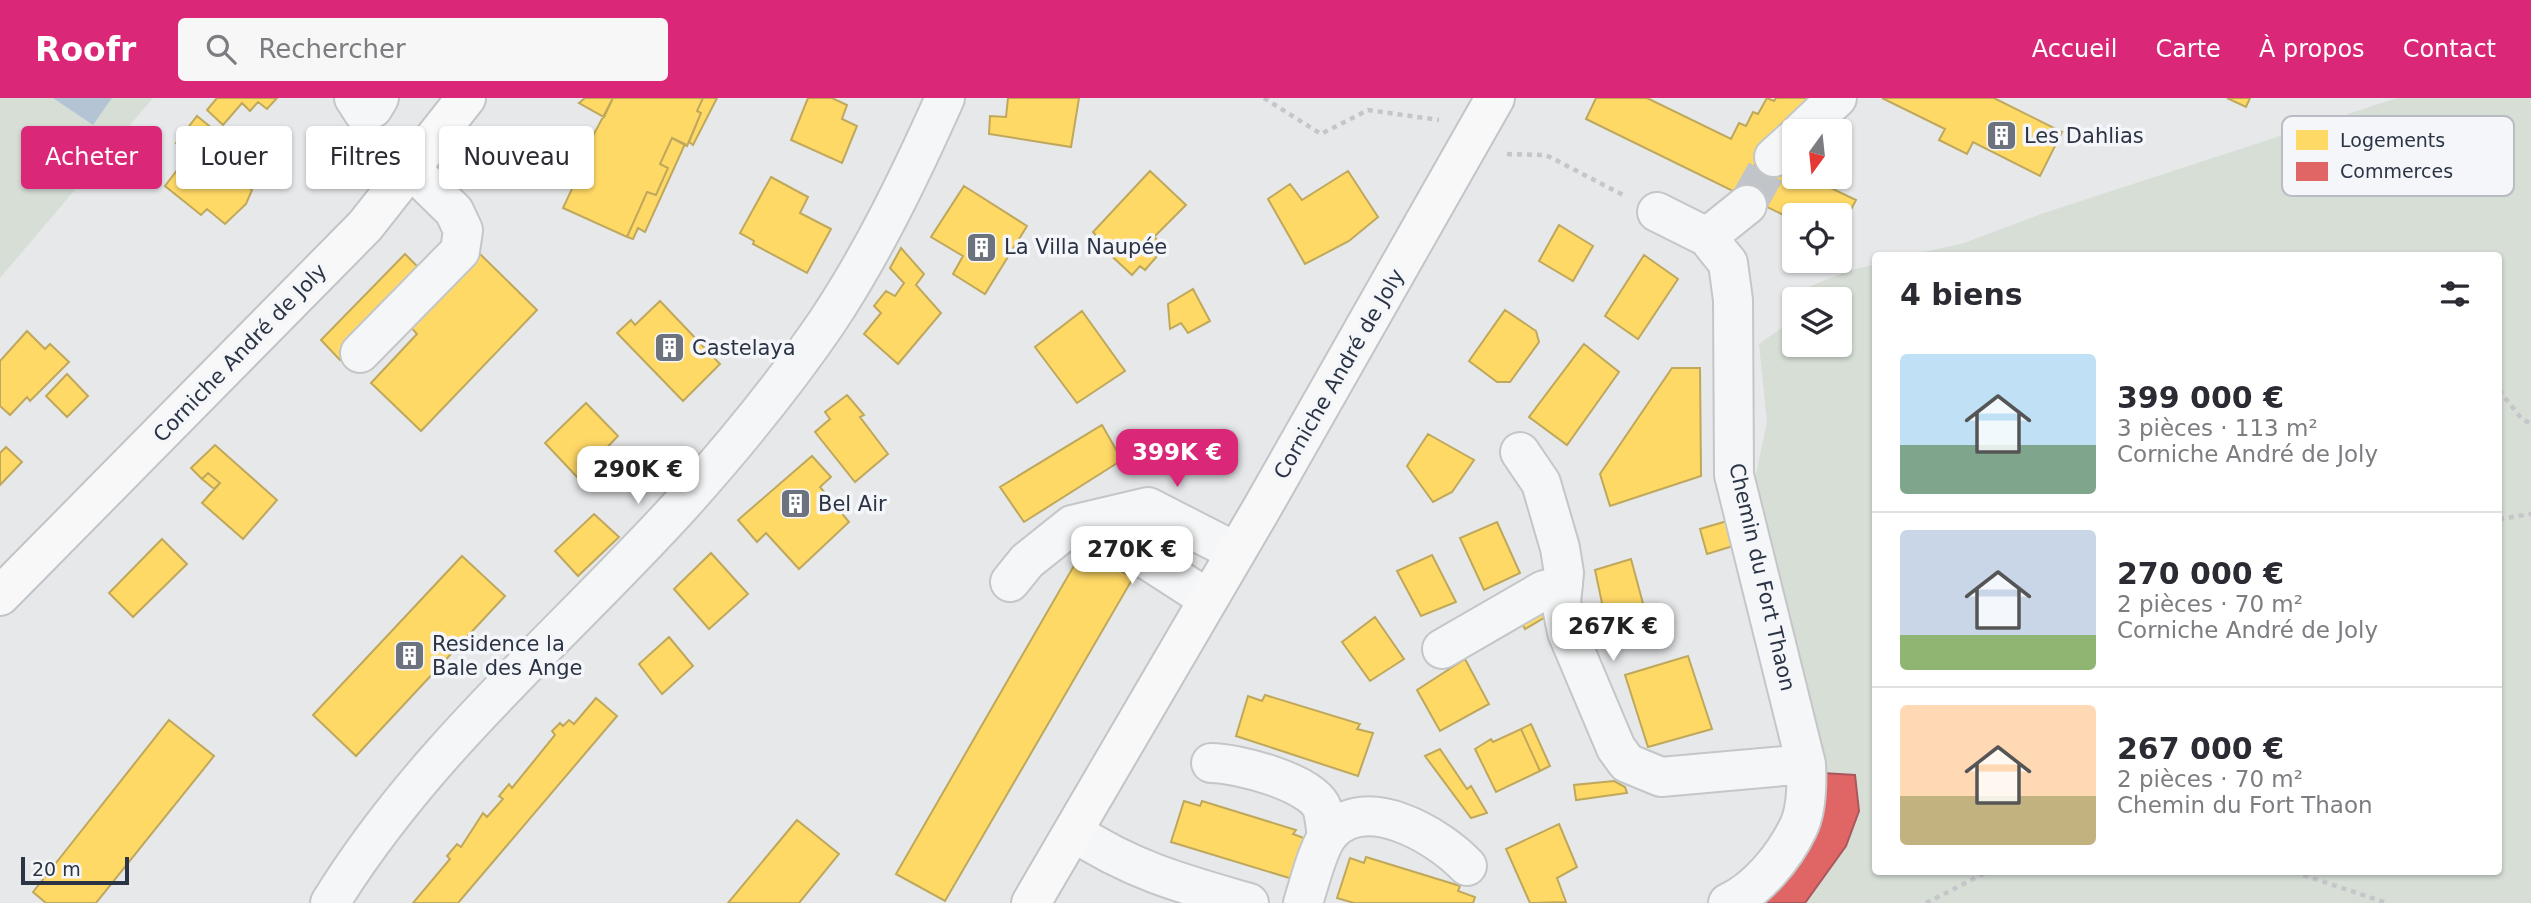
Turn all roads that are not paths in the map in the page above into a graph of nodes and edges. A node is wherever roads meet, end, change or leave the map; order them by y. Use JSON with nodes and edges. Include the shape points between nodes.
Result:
{"nodes":[{"id":1,"x":355,"y":98,"type":"edge"},
{"id":2,"x":379,"y":98,"type":"edge"},
{"id":3,"x":466,"y":98,"type":"edge"},
{"id":4,"x":945,"y":98,"type":"edge"},
{"id":5,"x":1495,"y":98,"type":"edge"},
{"id":6,"x":1837,"y":98,"type":"edge"},
{"id":7,"x":1815,"y":119,"type":"edge"},
{"id":8,"x":425,"y":151,"type":"edge"},
{"id":9,"x":425,"y":183,"type":"edge"},
{"id":10,"x":395,"y":189,"type":"edge"},
{"id":11,"x":1747,"y":205,"type":"tunnel mouth"},
{"id":12,"x":1657,"y":212,"type":"road end"},
{"id":13,"x":1707,"y":237,"type":"junction"},
{"id":14,"x":360,"y":353,"type":"dead end"},
{"id":15,"x":1520,"y":452,"type":"dead end"},
{"id":16,"x":1107,"y":518,"type":"junction"},
{"id":17,"x":1236,"y":552,"type":"junction"},
{"id":18,"x":1010,"y":582,"type":"dead end"},
{"id":19,"x":1563,"y":585,"type":"junction"},
{"id":20,"x":0,"y":596,"type":"edge"},
{"id":21,"x":1209,"y":599,"type":"junction"},
{"id":22,"x":1442,"y":649,"type":"dead end"},
{"id":23,"x":1211,"y":763,"type":"dead end"},
{"id":24,"x":1806,"y":764,"type":"junction"},
{"id":25,"x":1074,"y":832,"type":"junction"},
{"id":26,"x":1327,"y":835,"type":"junction"},
{"id":27,"x":1467,"y":866,"type":"dead end"},
{"id":28,"x":1161,"y":891,"type":"edge"},
{"id":29,"x":330,"y":903,"type":"edge"},
{"id":30,"x":1031,"y":903,"type":"edge"},
{"id":31,"x":1249,"y":903,"type":"edge"},
{"id":32,"x":1303,"y":903,"type":"edge"},
{"id":33,"x":1728,"y":903,"type":"edge"}],
"edges":[{"from":1,"to":2,"type":"street","via":[[363,112],[373,108]]},
{"from":3,"to":8,"type":"main road","name":"Corniche André de Joly"},
{"from":4,"to":29,"type":"street","via":[[918,159],[827,321],[763,407],[682,503],[455,738],[393,810]]},
{"from":5,"to":17,"type":"main road","name":"Corniche André de Joly"},
{"from":6,"to":7,"type":"street"},
{"from":9,"to":14,"type":"street","via":[[454,211],[463,230],[460,251]]},
{"from":10,"to":20,"type":"main road","name":"Corniche André de Joly","via":[[365,226]]},
{"from":11,"to":13,"type":"street"},
{"from":12,"to":13,"type":"street","name":"Chemin du Fort Thaon"},
{"from":13,"to":24,"type":"street","name":"Chemin du Fort Thaon","via":[[1728,263],[1733,300],[1734,475]]},
{"from":15,"to":19,"type":"street","via":[[1541,483],[1560,548]]},
{"from":16,"to":17,"type":"street","via":[[1148,507]]},
{"from":16,"to":18,"type":"street","via":[[1072,526],[1027,561]]},
{"from":16,"to":21,"type":"street","via":[[1129,548]]},
{"from":17,"to":21,"type":"main road","name":"Corniche André de Joly"},
{"from":19,"to":22,"type":"street","via":[[1544,590]]},
{"from":19,"to":24,"type":"street","via":[[1567,632],[1616,748],[1627,763],[1661,777]]},
{"from":21,"to":25,"type":"main road","name":"Corniche André de Joly"},
{"from":23,"to":26,"type":"street","via":[[1267,774],[1309,795],[1321,806]]},
{"from":24,"to":33,"type":"street","name":"Chemin du Fort Thaon","via":[[1807,788],[1799,827],[1772,869]]},
{"from":25,"to":28,"type":"street"},
{"from":25,"to":30,"type":"main road","name":"Corniche André de Joly"},
{"from":26,"to":27,"type":"street","via":[[1353,818],[1398,821],[1452,850]]},
{"from":26,"to":32,"type":"street"},
{"from":28,"to":31,"type":"street"}]}
